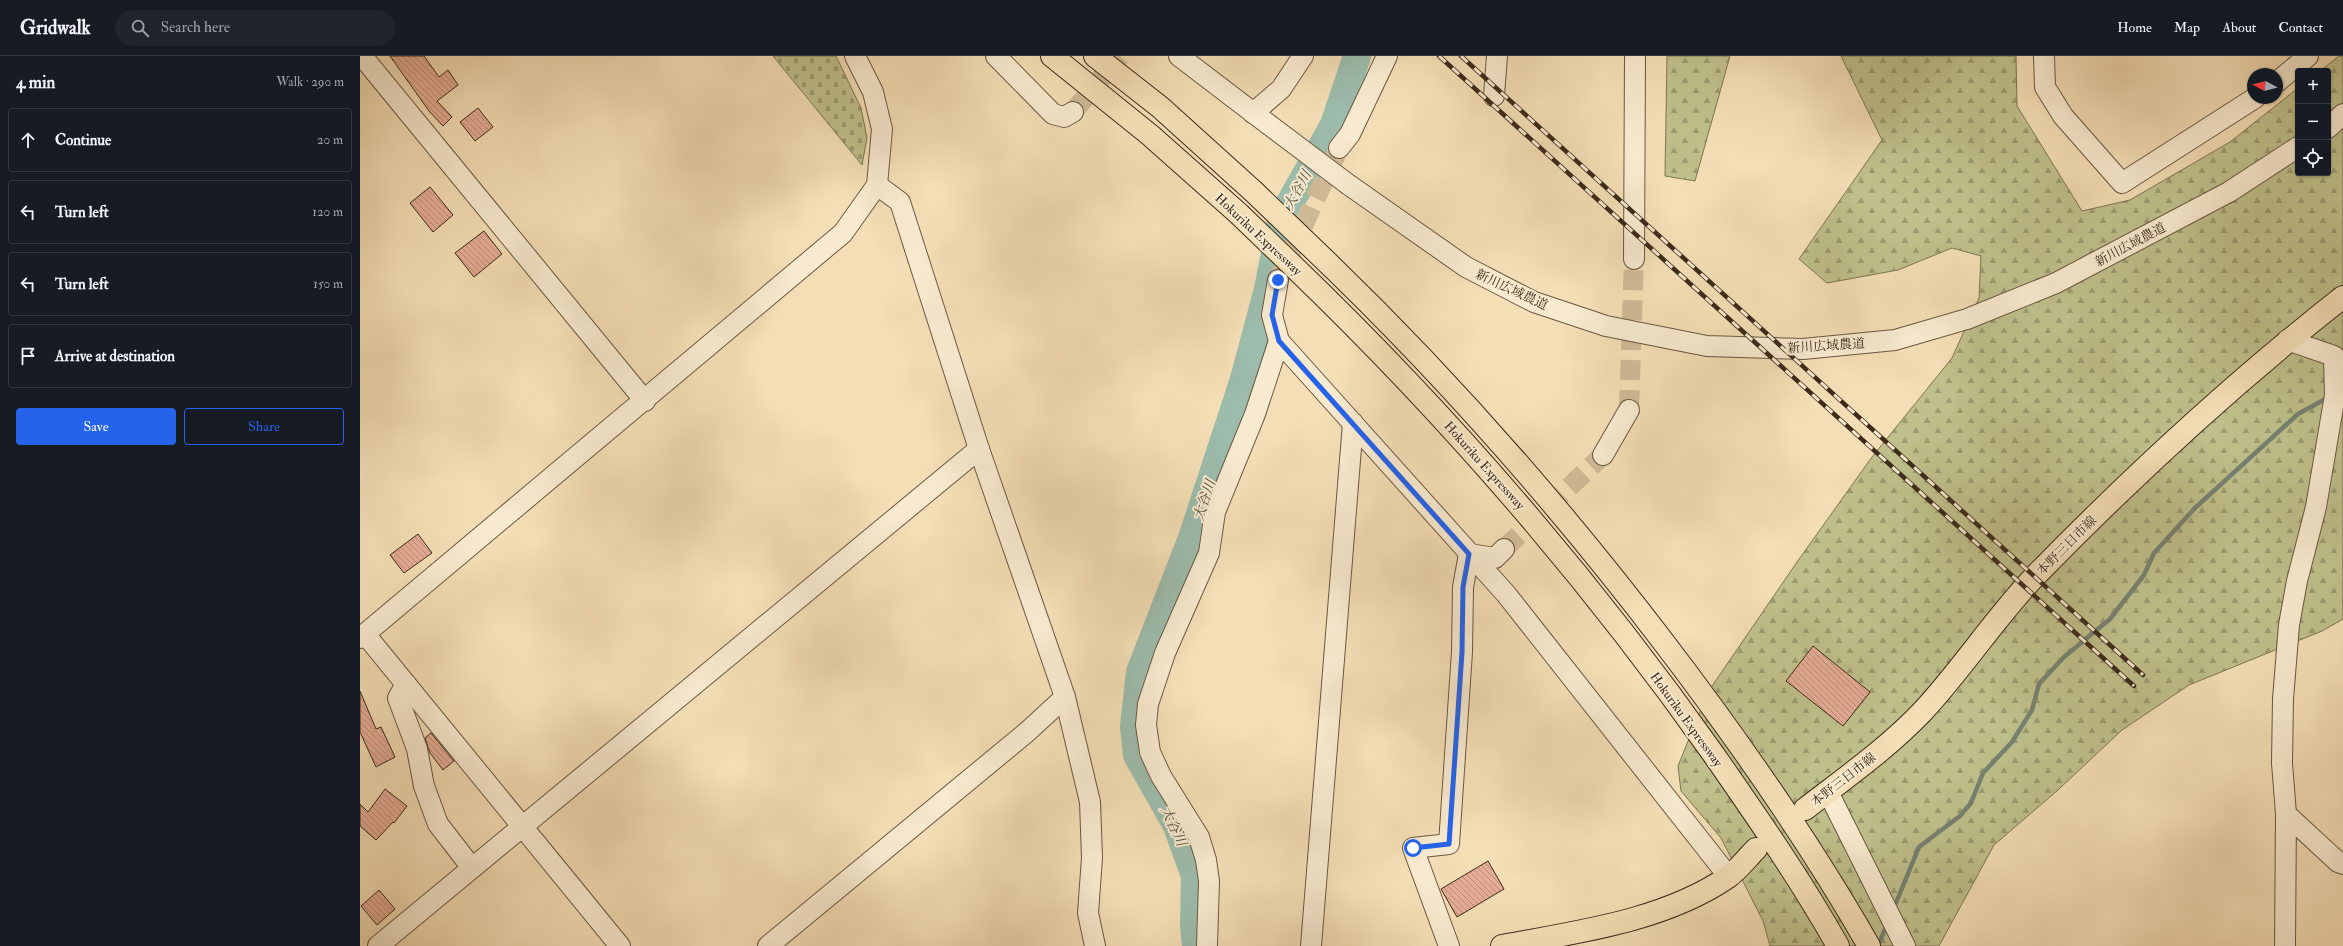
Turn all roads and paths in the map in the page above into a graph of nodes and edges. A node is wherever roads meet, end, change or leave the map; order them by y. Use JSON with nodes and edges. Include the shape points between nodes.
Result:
{"nodes":[{"id":1,"x":362,"y":56,"type":"edge"},
{"id":2,"x":855,"y":56,"type":"edge"},
{"id":3,"x":996,"y":56,"type":"edge"},
{"id":4,"x":1052,"y":56,"type":"edge"},
{"id":5,"x":1095,"y":56,"type":"edge"},
{"id":6,"x":1179,"y":56,"type":"edge"},
{"id":7,"x":1303,"y":56,"type":"edge"},
{"id":8,"x":1387,"y":56,"type":"edge"},
{"id":9,"x":1496,"y":56,"type":"edge"},
{"id":10,"x":1635,"y":56,"type":"edge"},
{"id":11,"x":2044,"y":56,"type":"edge"},
{"id":12,"x":2308,"y":56,"type":"edge"},
{"id":13,"x":2283,"y":77,"type":"edge"},
{"id":14,"x":1494,"y":96,"type":"dead end"},
{"id":15,"x":2247,"y":103,"type":"edge"},
{"id":16,"x":1073,"y":112,"type":"tunnel mouth"},
{"id":17,"x":2343,"y":114,"type":"edge"},
{"id":18,"x":1261,"y":119,"type":"junction"},
{"id":19,"x":2331,"y":125,"type":"edge"},
{"id":20,"x":1339,"y":148,"type":"tunnel mouth"},
{"id":21,"x":2295,"y":149,"type":"edge"},
{"id":22,"x":877,"y":185,"type":"junction"},
{"id":23,"x":1634,"y":259,"type":"tunnel mouth"},
{"id":24,"x":1286,"y":273,"type":"junction"},
{"id":25,"x":2343,"y":297,"type":"edge"},
{"id":26,"x":2287,"y":340,"type":"junction"},
{"id":27,"x":1279,"y":341,"type":"junction"},
{"id":28,"x":645,"y":401,"type":"junction"},
{"id":29,"x":1629,"y":410,"type":"tunnel mouth"},
{"id":30,"x":1353,"y":423,"type":"junction"},
{"id":31,"x":979,"y":449,"type":"junction"},
{"id":32,"x":1603,"y":455,"type":"tunnel mouth"},
{"id":33,"x":1504,"y":548,"type":"tunnel mouth"},
{"id":34,"x":1469,"y":554,"type":"junction"},
{"id":35,"x":362,"y":636,"type":"edge"},
{"id":36,"x":406,"y":684,"type":"junction"},
{"id":37,"x":1065,"y":697,"type":"junction"},
{"id":38,"x":1828,"y":792,"type":"junction"},
{"id":39,"x":1805,"y":809,"type":"tunnel mouth"},
{"id":40,"x":2286,"y":814,"type":"junction"},
{"id":41,"x":522,"y":826,"type":"junction"},
{"id":42,"x":1756,"y":849,"type":"tunnel mouth"},
{"id":43,"x":2343,"y":864,"type":"edge"},
{"id":44,"x":472,"y":868,"type":"junction"},
{"id":45,"x":1729,"y":877,"type":"junction"},
{"id":46,"x":378,"y":946,"type":"edge"},
{"id":47,"x":620,"y":946,"type":"edge"},
{"id":48,"x":768,"y":946,"type":"edge"},
{"id":49,"x":1095,"y":946,"type":"edge"},
{"id":50,"x":1207,"y":946,"type":"edge"},
{"id":51,"x":1310,"y":946,"type":"edge"},
{"id":52,"x":1449,"y":946,"type":"edge"},
{"id":53,"x":1502,"y":946,"type":"edge"},
{"id":54,"x":1838,"y":946,"type":"edge"},
{"id":55,"x":1869,"y":946,"type":"edge"},
{"id":56,"x":1905,"y":946,"type":"edge"},
{"id":57,"x":2285,"y":946,"type":"edge"}],
"edges":[{"from":1,"to":28,"type":"street"},
{"from":2,"to":22,"type":"street","via":[[873,92],[882,129]]},
{"from":3,"to":16,"type":"street","via":[[1053,114],[1064,117]]},
{"from":4,"to":24,"type":"main road","name":"Hokuriku Expressway","bridge":true,"via":[[1150,135],[1239,214]]},
{"from":5,"to":55,"type":"main road","name":"Hokuriku Expressway","bridge":true,"via":[[1160,107],[1360,293],[1450,386],[1540,487],[1629,597],[1711,705],[1779,803]]},
{"from":6,"to":18,"type":"street"},
{"from":7,"to":18,"type":"street"},
{"from":8,"to":20,"type":"street","via":[[1350,134]]},
{"from":9,"to":14,"type":"street"},
{"from":10,"to":23,"type":"street"},
{"from":11,"to":15,"type":"street","via":[[2045,87],[2063,116],[2122,183]]},
{"from":12,"to":13,"type":"street"},
{"from":17,"to":19,"type":"street"},
{"from":18,"to":21,"type":"street","name":"新川広域農道","bridge":true,"via":[[1349,185],[1466,266],[1534,302],[1606,326],[1707,346],[1803,349],[1895,340],[1967,319],[2050,286],[2229,192]]},
{"from":22,"to":28,"type":"street","via":[[843,233]]},
{"from":22,"to":31,"type":"street","via":[[900,202]]},
{"from":24,"to":27,"type":"street","via":[[1272,315]]},
{"from":24,"to":54,"type":"main road","name":"Hokuriku Expressway","via":[[1433,406],[1521,505],[1675,700],[1760,822]]},
{"from":25,"to":26,"type":"main road","name":"本野三日市線"},
{"from":26,"to":38,"type":"main road","name":"本野三日市線","via":[[2122,490],[2037,574],[1922,712],[1879,752]]},
{"from":26,"to":40,"type":"street","via":[[2334,356],[2335,395],[2316,507],[2297,581],[2289,625],[2283,699],[2282,763]]},
{"from":27,"to":30,"type":"street"},
{"from":27,"to":50,"type":"street","via":[[1255,414],[1215,512],[1209,553],[1165,653],[1148,704],[1146,725],[1150,752],[1161,776],[1198,837],[1206,860],[1209,889]]},
{"from":28,"to":35,"type":"street"},
{"from":29,"to":32,"type":"street"},
{"from":30,"to":34,"type":"street"},
{"from":30,"to":51,"type":"street"},
{"from":31,"to":37,"type":"street"},
{"from":31,"to":41,"type":"street"},
{"from":33,"to":34,"type":"street","via":[[1495,558]]},
{"from":34,"to":45,"type":"street","via":[[1506,594]]},
{"from":34,"to":52,"type":"street","via":[[1463,587],[1462,652],[1449,844],[1413,848]]},
{"from":35,"to":36,"type":"street"},
{"from":36,"to":41,"type":"street"},
{"from":36,"to":44,"type":"street","via":[[398,698],[417,749],[430,806],[438,824]]},
{"from":37,"to":48,"type":"street","via":[[1027,732]]},
{"from":37,"to":49,"type":"street","via":[[1090,802],[1092,858],[1088,913]]},
{"from":38,"to":39,"type":"main road","name":"本野三日市線"},
{"from":38,"to":56,"type":"street"},
{"from":40,"to":43,"type":"street"},
{"from":40,"to":57,"type":"street"},
{"from":41,"to":44,"type":"street"},
{"from":41,"to":47,"type":"street"},
{"from":42,"to":45,"type":"main road"},
{"from":44,"to":46,"type":"street"},
{"from":45,"to":53,"type":"main road","via":[[1681,902],[1613,925]]}]}
